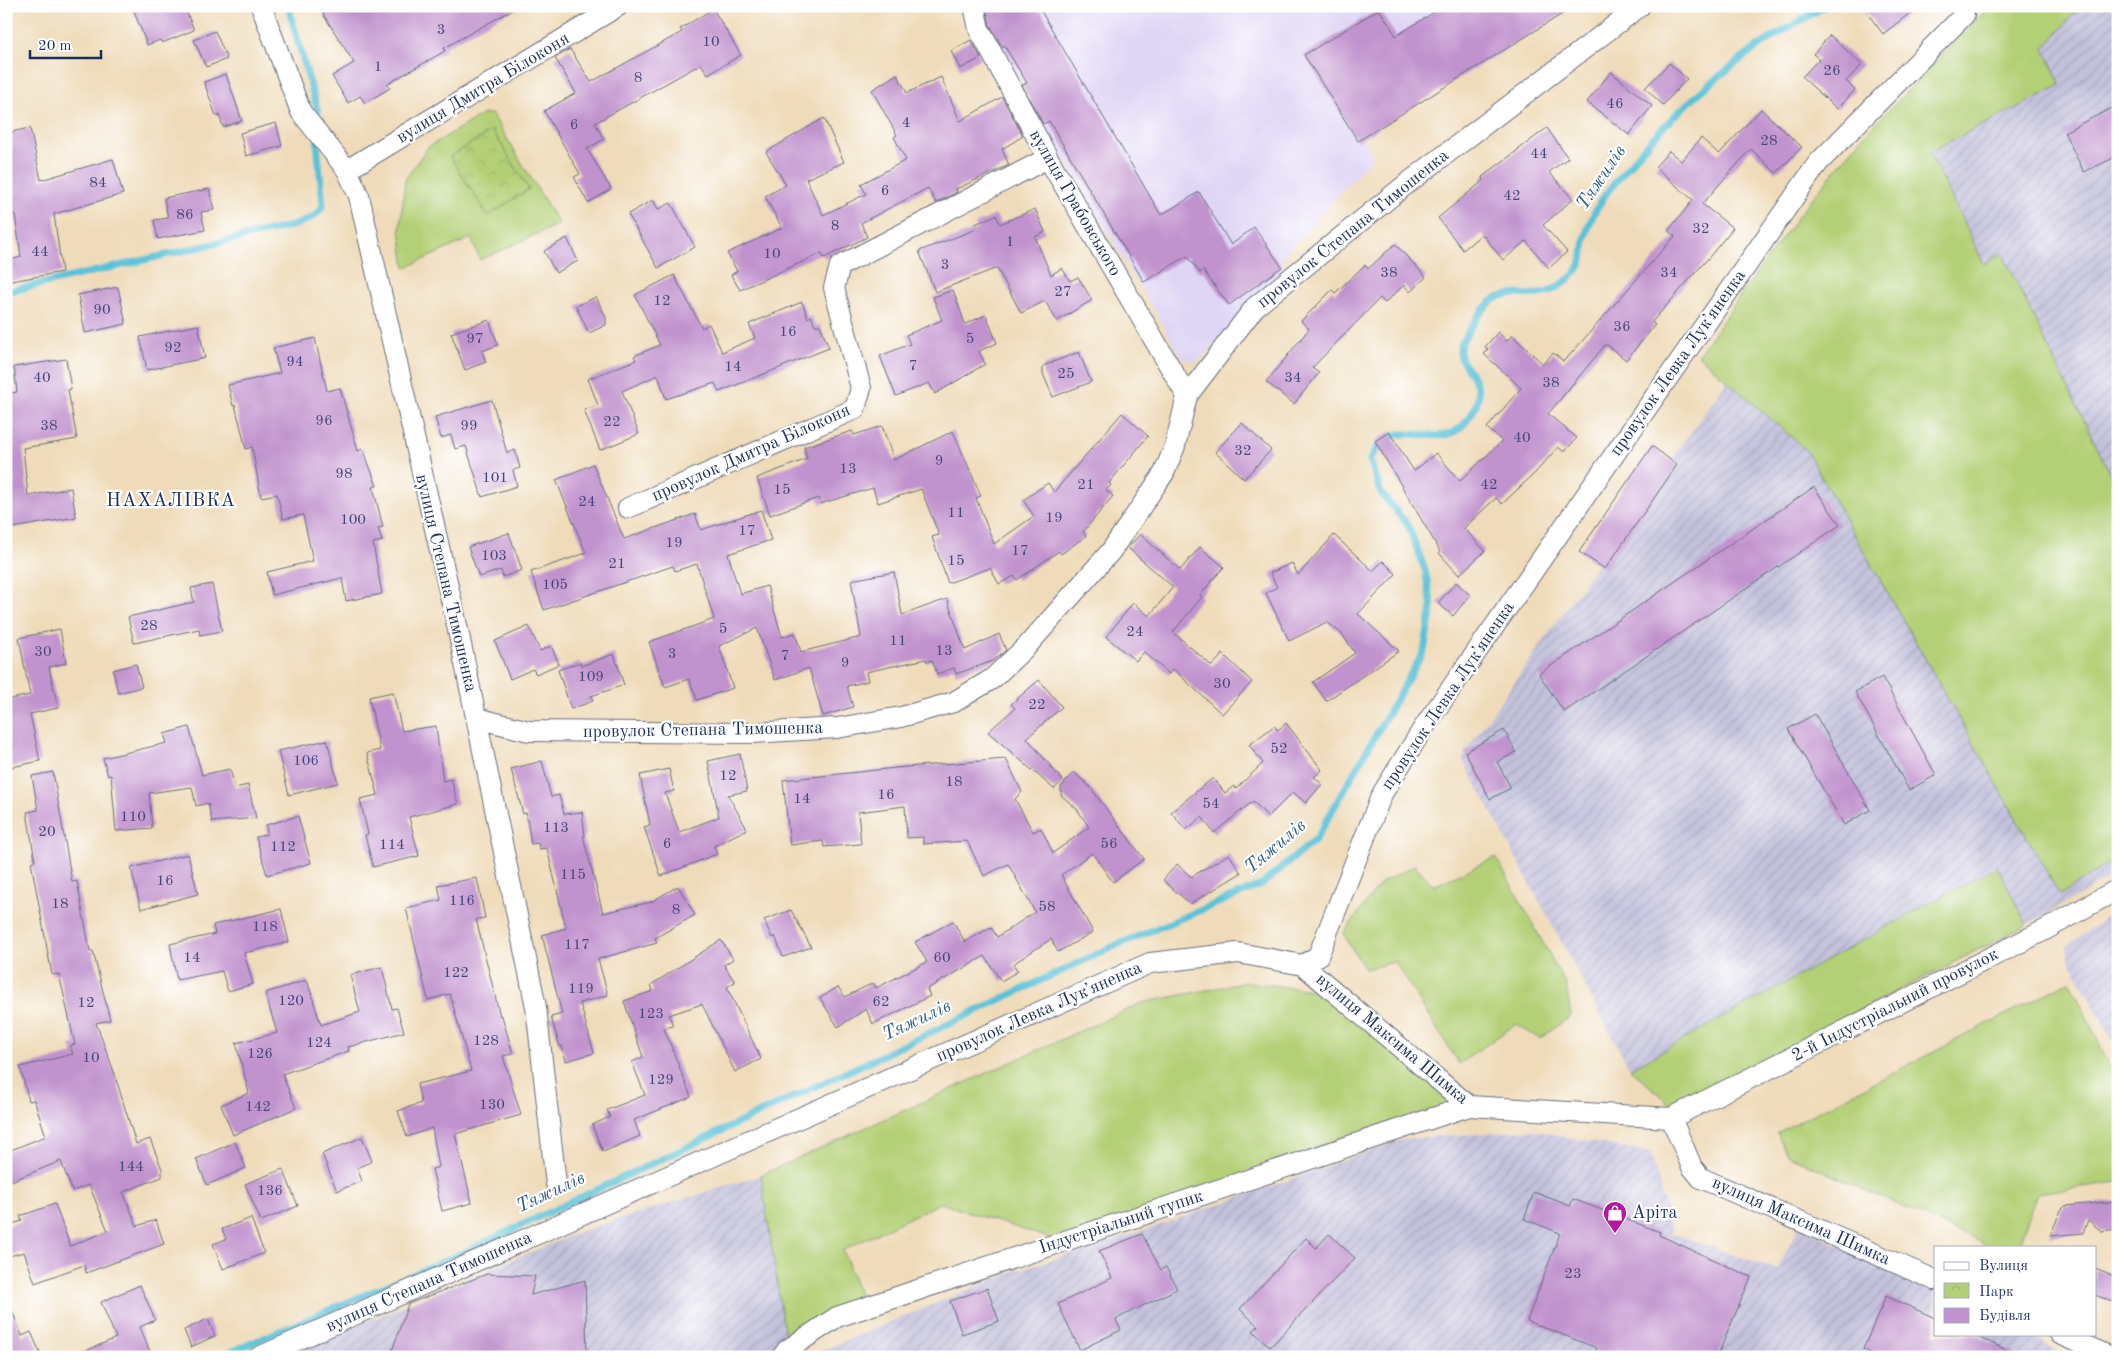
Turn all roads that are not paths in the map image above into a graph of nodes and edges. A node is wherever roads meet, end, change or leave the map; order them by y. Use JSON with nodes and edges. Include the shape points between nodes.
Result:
{"nodes":[{"id":1,"x":261,"y":6,"type":"edge"},
{"id":2,"x":618,"y":6,"type":"edge"},
{"id":3,"x":974,"y":6,"type":"edge"},
{"id":4,"x":1640,"y":6,"type":"edge"},
{"id":5,"x":1964,"y":15,"type":"dead end"},
{"id":6,"x":1048,"y":158,"type":"junction"},
{"id":7,"x":347,"y":170,"type":"junction"},
{"id":8,"x":1188,"y":396,"type":"junction"},
{"id":9,"x":628,"y":508,"type":"dead end"},
{"id":10,"x":476,"y":718,"type":"junction"},
{"id":11,"x":2118,"y":889,"type":"edge"},
{"id":12,"x":1303,"y":965,"type":"junction"},
{"id":13,"x":1469,"y":1106,"type":"junction"},
{"id":14,"x":1671,"y":1118,"type":"junction"},
{"id":15,"x":556,"y":1184,"type":"dead end"},
{"id":16,"x":571,"y":1220,"type":"joint"},
{"id":17,"x":1934,"y":1280,"type":"edge"},
{"id":18,"x":2064,"y":1336,"type":"edge"},
{"id":19,"x":258,"y":1357,"type":"edge"},
{"id":20,"x":782,"y":1357,"type":"edge"},
{"id":21,"x":2111,"y":1357,"type":"edge"}],
"edges":[{"from":1,"to":7,"type":"street","name":"вулиця Степана Тимошенка","via":[[301,112]]},
{"from":2,"to":7,"type":"street","name":"вулиця Дмитра Білоконя"},
{"from":3,"to":6,"type":"street","name":"вулиця Грабовського","via":[[979,29]]},
{"from":4,"to":8,"type":"street","name":"провулок Степана Тимошенка","via":[[1404,186],[1255,307]]},
{"from":5,"to":12,"type":"street","name":"провулок Левка Лукʼяненка","via":[[1818,164],[1424,726],[1382,794],[1318,956]]},
{"from":6,"to":8,"type":"street","name":"вулиця Грабовського"},
{"from":6,"to":9,"type":"street","name":"провулок Дмитра Білоконя","via":[[840,266],[834,288],[862,388],[855,409]]},
{"from":7,"to":10,"type":"street","name":"вулиця Степана Тимошенка","via":[[359,196]]},
{"from":8,"to":10,"type":"street","name":"провулок Степана Тимошенка","via":[[1164,473],[1111,551],[992,680],[954,702],[901,717],[837,728],[753,733],[529,731]]},
{"from":10,"to":15,"type":"street","name":"вулиця Степана Тимошенка","via":[[536,1007]]},
{"from":11,"to":14,"type":"street","name":"2-й Індустріальний провулок","via":[[2045,930]]},
{"from":12,"to":13,"type":"street","name":"вулиця Максима Шимка"},
{"from":12,"to":16,"type":"street","name":"провулок Левка Лукʼяненка","via":[[1238,953],[1150,963]]},
{"from":13,"to":14,"type":"street","name":"вулиця Максима Шимка"},
{"from":13,"to":20,"type":"street","name":"Індустріальний тупик","via":[[837,1317],[787,1350]]},
{"from":14,"to":17,"type":"street","name":"вулиця Максима Шимка","via":[[1692,1167],[1702,1178]]},
{"from":16,"to":19,"type":"street","name":"вулиця Степана Тимошенка"},
{"from":18,"to":21,"type":"street"}]}
